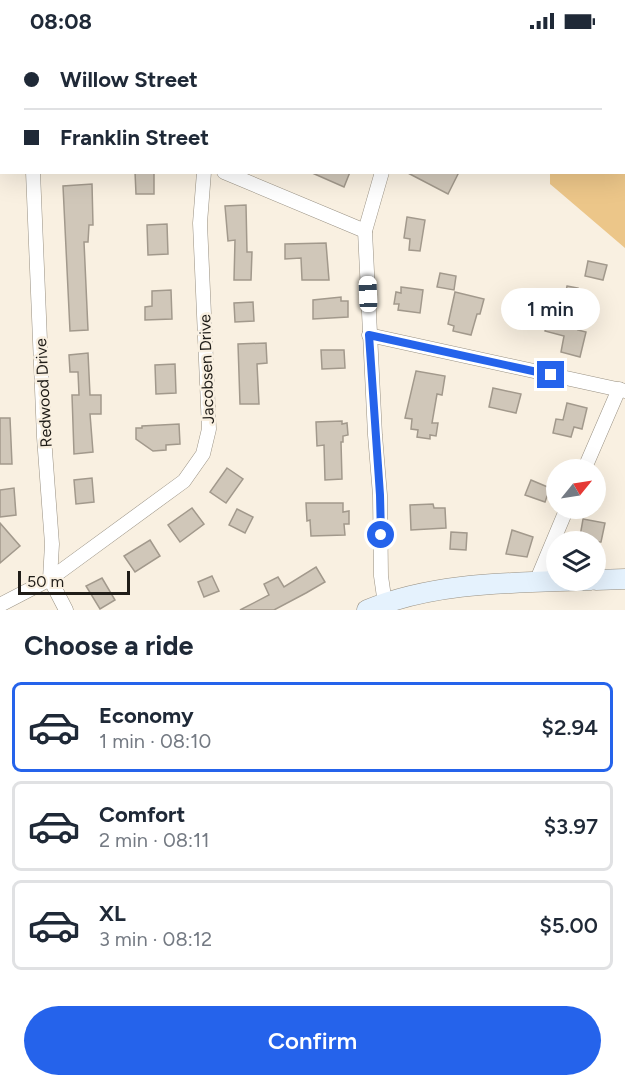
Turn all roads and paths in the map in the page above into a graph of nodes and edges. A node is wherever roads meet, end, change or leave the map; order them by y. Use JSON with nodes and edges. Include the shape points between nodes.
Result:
{"nodes":[{"id":1,"x":33,"y":174,"type":"edge"},
{"id":2,"x":204,"y":174,"type":"edge"},
{"id":3,"x":229,"y":174,"type":"edge"},
{"id":4,"x":381,"y":174,"type":"edge"},
{"id":5,"x":365,"y":231,"type":"junction"},
{"id":6,"x":369,"y":335,"type":"junction"},
{"id":7,"x":622,"y":390,"type":"edge"},
{"id":8,"x":589,"y":459,"type":"edge"},
{"id":9,"x":562,"y":519,"type":"edge"},
{"id":10,"x":50,"y":579,"type":"junction"},
{"id":11,"x":625,"y":579,"type":"edge"},
{"id":12,"x":606,"y":580,"type":"edge"},
{"id":13,"x":536,"y":582,"type":"junction"},
{"id":14,"x":546,"y":582,"type":"edge"},
{"id":15,"x":0,"y":605,"type":"edge"},
{"id":16,"x":376,"y":607,"type":"edge"},
{"id":17,"x":66,"y":610,"type":"edge"}],
"edges":[{"from":1,"to":10,"type":"street","name":"Redwood Drive","via":[[52,544]]},
{"from":2,"to":10,"type":"street","name":"Jacobsen Drive","via":[[200,223],[209,429],[203,454],[184,481]]},
{"from":3,"to":5,"type":"street"},
{"from":4,"to":5,"type":"street"},
{"from":5,"to":6,"type":"street"},
{"from":6,"to":7,"type":"street"},
{"from":6,"to":16,"type":"street","via":[[380,495],[381,576]]},
{"from":7,"to":8,"type":"street"},
{"from":9,"to":13,"type":"street"},
{"from":10,"to":15,"type":"street","name":"Jacobsen Drive"},
{"from":10,"to":17,"type":"street"},
{"from":11,"to":12,"type":"street"},
{"from":13,"to":14,"type":"street"},
{"from":13,"to":16,"type":"street","via":[[462,586]]}]}
